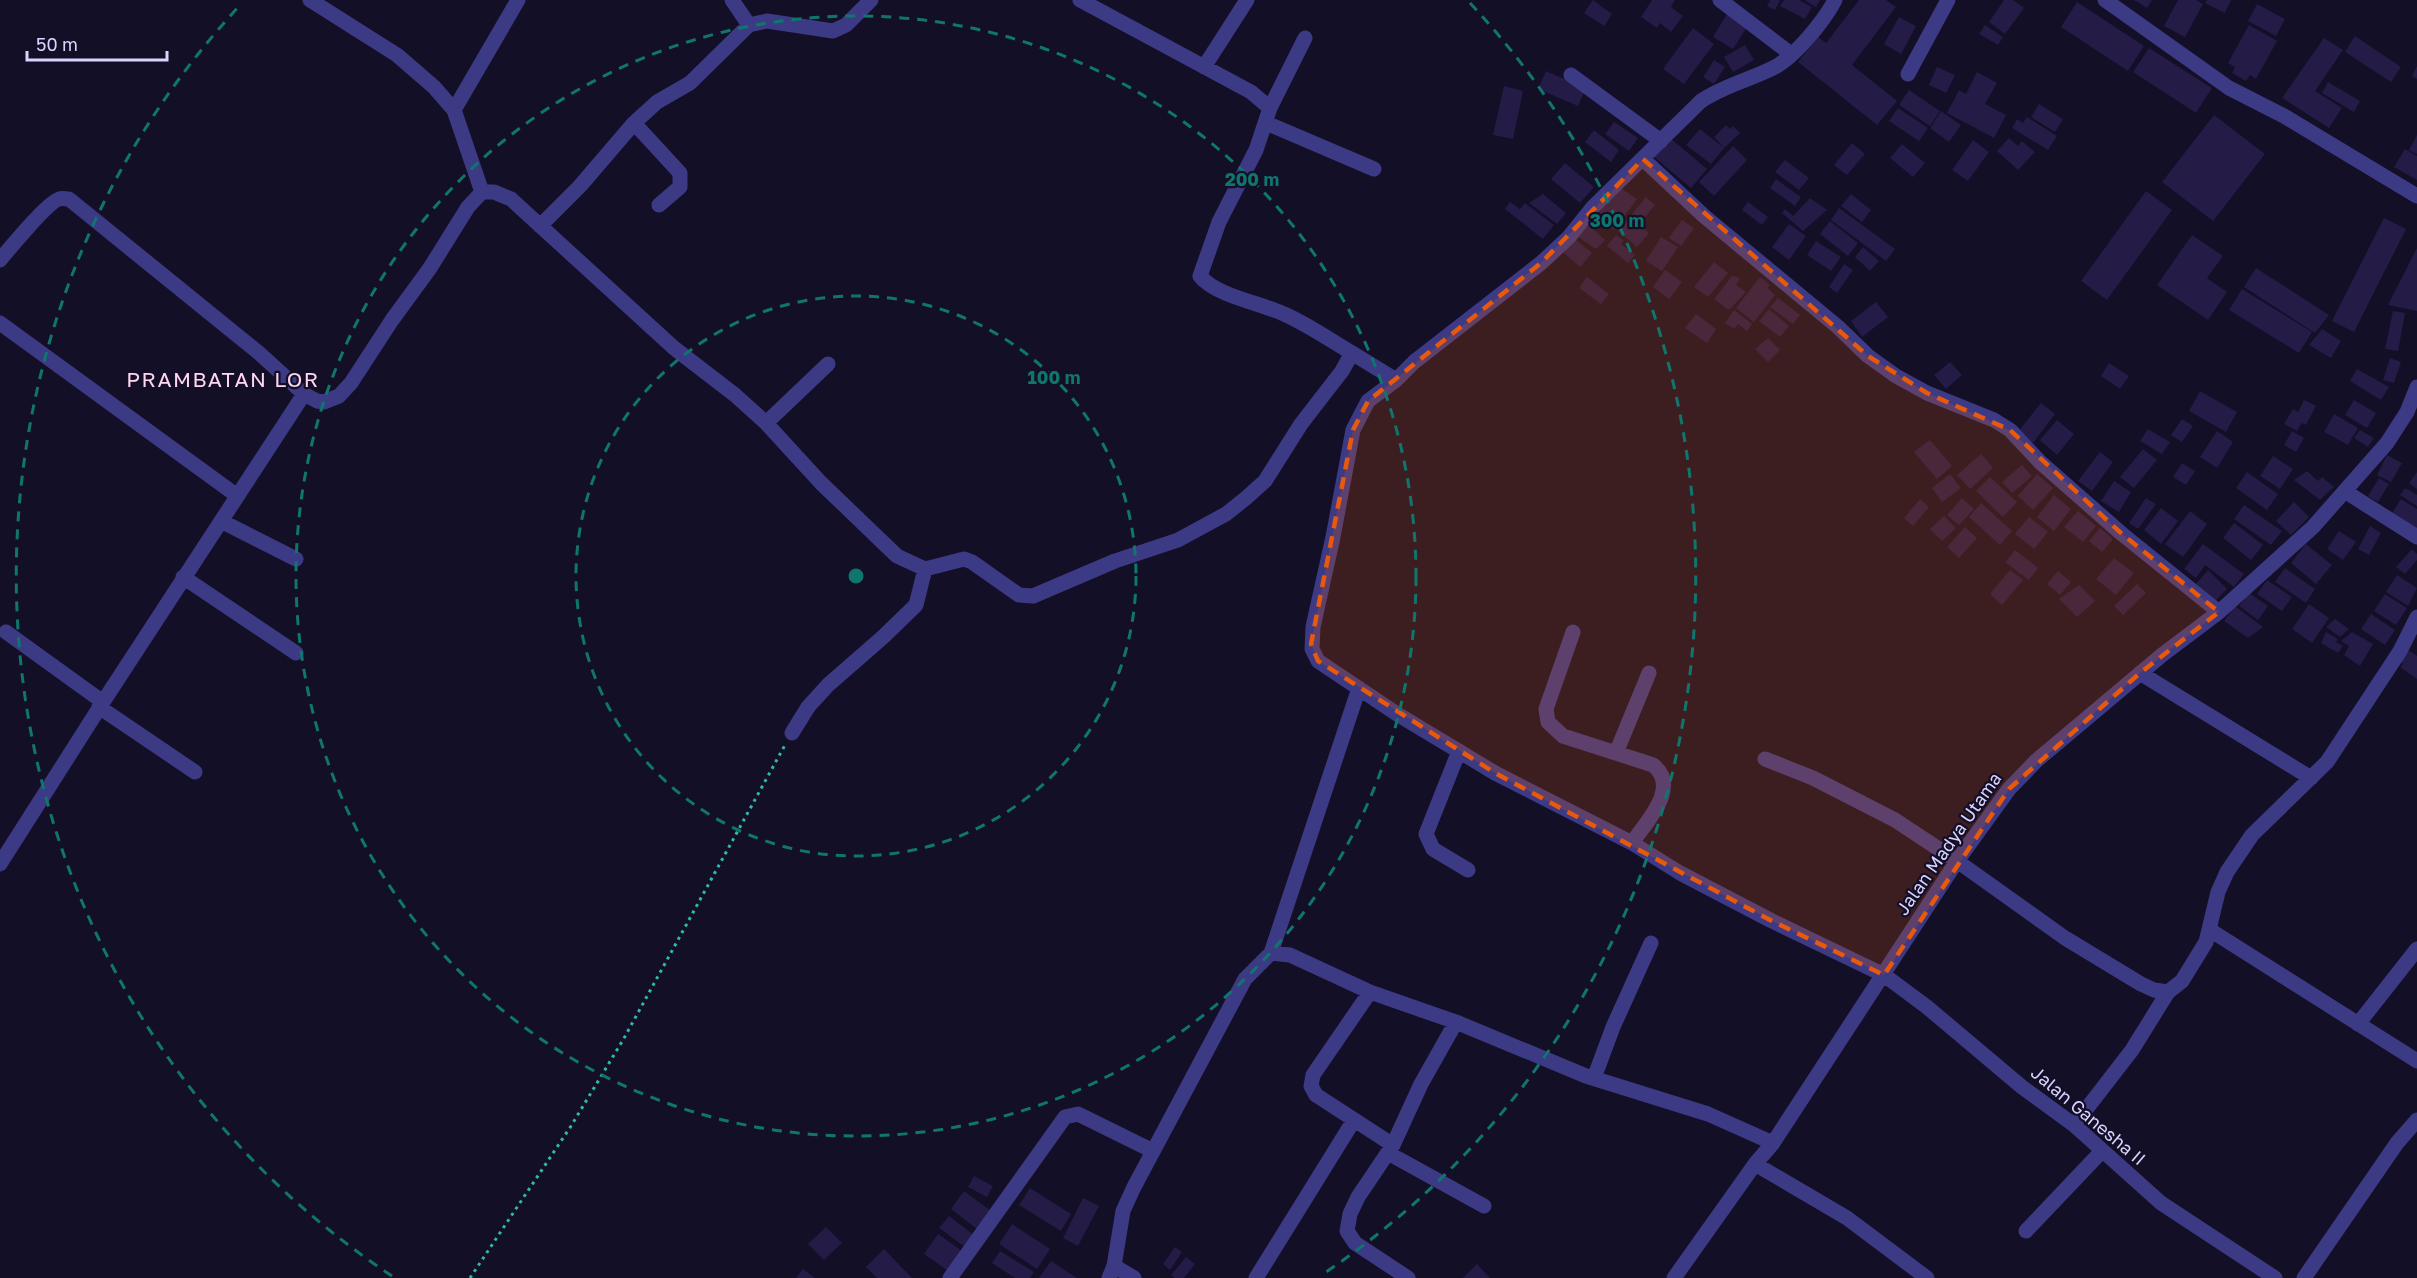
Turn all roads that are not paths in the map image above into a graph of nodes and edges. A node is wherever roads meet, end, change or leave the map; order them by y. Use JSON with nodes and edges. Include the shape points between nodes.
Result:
{"nodes":[{"id":1,"x":310,"y":0,"type":"edge"},
{"id":2,"x":518,"y":0,"type":"edge"},
{"id":3,"x":732,"y":0,"type":"edge"},
{"id":4,"x":871,"y":0,"type":"edge"},
{"id":5,"x":1080,"y":0,"type":"edge"},
{"id":6,"x":1247,"y":0,"type":"edge"},
{"id":7,"x":1720,"y":0,"type":"edge"},
{"id":8,"x":1835,"y":0,"type":"edge"},
{"id":9,"x":1948,"y":0,"type":"edge"},
{"id":10,"x":2105,"y":0,"type":"edge"},
{"id":11,"x":749,"y":25,"type":"junction"},
{"id":12,"x":1305,"y":38,"type":"dead end"},
{"id":13,"x":1791,"y":54,"type":"junction"},
{"id":14,"x":1204,"y":67,"type":"junction"},
{"id":15,"x":1908,"y":74,"type":"dead end"},
{"id":16,"x":1571,"y":75,"type":"dead end"},
{"id":17,"x":454,"y":110,"type":"junction"},
{"id":18,"x":1268,"y":116,"type":"junction"},
{"id":19,"x":634,"y":123,"type":"junction"},
{"id":20,"x":1661,"y":141,"type":"junction"},
{"id":21,"x":1643,"y":159,"type":"junction"},
{"id":22,"x":1374,"y":169,"type":"dead end"},
{"id":23,"x":482,"y":192,"type":"junction"},
{"id":24,"x":2417,"y":196,"type":"edge"},
{"id":25,"x":658,"y":205,"type":"dead end"},
{"id":26,"x":540,"y":226,"type":"junction"},
{"id":27,"x":0,"y":260,"type":"edge"},
{"id":28,"x":0,"y":323,"type":"edge"},
{"id":29,"x":1352,"y":352,"type":"junction"},
{"id":30,"x":828,"y":364,"type":"dead end"},
{"id":31,"x":1394,"y":378,"type":"junction"},
{"id":32,"x":2417,"y":387,"type":"edge"},
{"id":33,"x":304,"y":394,"type":"junction"},
{"id":34,"x":766,"y":423,"type":"junction"},
{"id":35,"x":2346,"y":492,"type":"junction"},
{"id":36,"x":236,"y":495,"type":"junction"},
{"id":37,"x":221,"y":520,"type":"junction"},
{"id":38,"x":2417,"y":537,"type":"edge"},
{"id":39,"x":296,"y":559,"type":"dead end"},
{"id":40,"x":925,"y":569,"type":"junction"},
{"id":41,"x":183,"y":577,"type":"junction"},
{"id":42,"x":2219,"y":612,"type":"junction"},
{"id":43,"x":2417,"y":617,"type":"edge"},
{"id":44,"x":1573,"y":632,"type":"dead end"},
{"id":45,"x":6,"y":633,"type":"dead end"},
{"id":46,"x":296,"y":653,"type":"dead end"},
{"id":47,"x":1649,"y":673,"type":"dead end"},
{"id":48,"x":2140,"y":673,"type":"junction"},
{"id":49,"x":1359,"y":688,"type":"junction"},
{"id":50,"x":101,"y":704,"type":"junction"},
{"id":51,"x":792,"y":733,"type":"road end"},
{"id":52,"x":1459,"y":751,"type":"junction"},
{"id":53,"x":1616,"y":753,"type":"junction"},
{"id":54,"x":1765,"y":759,"type":"dead end"},
{"id":55,"x":195,"y":772,"type":"dead end"},
{"id":56,"x":2311,"y":778,"type":"junction"},
{"id":57,"x":1632,"y":843,"type":"junction"},
{"id":58,"x":1957,"y":861,"type":"junction"},
{"id":59,"x":0,"y":864,"type":"edge"},
{"id":60,"x":1468,"y":870,"type":"dead end"},
{"id":61,"x":2210,"y":930,"type":"junction"},
{"id":62,"x":1651,"y":944,"type":"dead end"},
{"id":63,"x":2417,"y":949,"type":"edge"},
{"id":64,"x":1271,"y":953,"type":"junction"},
{"id":65,"x":1884,"y":975,"type":"junction"},
{"id":66,"x":1370,"y":992,"type":"junction"},
{"id":67,"x":2168,"y":992,"type":"junction"},
{"id":68,"x":1456,"y":1022,"type":"junction"},
{"id":69,"x":2358,"y":1024,"type":"junction"},
{"id":70,"x":2417,"y":1060,"type":"edge"},
{"id":71,"x":1594,"y":1078,"type":"junction"},
{"id":72,"x":1354,"y":1120,"type":"junction"},
{"id":73,"x":2417,"y":1120,"type":"edge"},
{"id":74,"x":2074,"y":1125,"type":"junction"},
{"id":75,"x":1773,"y":1143,"type":"junction"},
{"id":76,"x":1391,"y":1149,"type":"junction"},
{"id":77,"x":1153,"y":1151,"type":"junction"},
{"id":78,"x":2102,"y":1151,"type":"junction"},
{"id":79,"x":1755,"y":1164,"type":"junction"},
{"id":80,"x":1485,"y":1206,"type":"dead end"},
{"id":81,"x":2026,"y":1231,"type":"dead end"},
{"id":82,"x":1112,"y":1272,"type":"edge"},
{"id":83,"x":950,"y":1278,"type":"edge"},
{"id":84,"x":1134,"y":1278,"type":"edge"},
{"id":85,"x":1256,"y":1278,"type":"edge"},
{"id":86,"x":1408,"y":1278,"type":"edge"},
{"id":87,"x":1674,"y":1278,"type":"edge"},
{"id":88,"x":1927,"y":1278,"type":"edge"},
{"id":89,"x":2275,"y":1278,"type":"edge"},
{"id":90,"x":2304,"y":1278,"type":"edge"}],
"edges":[{"from":1,"to":17,"type":"street","via":[[418,70]]},
{"from":2,"to":17,"type":"street"},
{"from":3,"to":11,"type":"street"},
{"from":4,"to":11,"type":"street","via":[[846,25],[833,31],[767,21]]},
{"from":5,"to":14,"type":"street"},
{"from":6,"to":14,"type":"street"},
{"from":7,"to":13,"type":"street"},
{"from":8,"to":13,"type":"street","name":"Jalan Ganesha II"},
{"from":9,"to":15,"type":"street"},
{"from":10,"to":24,"type":"street","via":[[2229,88],[2284,116]]},
{"from":11,"to":19,"type":"street","via":[[690,83],[657,102]]},
{"from":12,"to":18,"type":"street"},
{"from":13,"to":20,"type":"street","name":"Jalan Ganesha II","via":[[1774,68],[1701,101]]},
{"from":14,"to":18,"type":"street","via":[[1251,92]]},
{"from":16,"to":20,"type":"street"},
{"from":17,"to":23,"type":"street"},
{"from":18,"to":22,"type":"street"},
{"from":18,"to":29,"type":"street","via":[[1256,150],[1218,222],[1200,276],[1237,298],[1284,314]]},
{"from":19,"to":25,"type":"street","via":[[681,173],[681,187]]},
{"from":19,"to":26,"type":"street"},
{"from":20,"to":21,"type":"street","name":"Jalan Ganesha II"},
{"from":21,"to":31,"type":"street","name":"Jalan Ganesha II","via":[[1541,263]]},
{"from":21,"to":42,"type":"street","via":[[1868,356],[1927,393],[2010,430],[2040,462],[2122,534]]},
{"from":23,"to":26,"type":"street","via":[[511,199]]},
{"from":23,"to":33,"type":"street","via":[[339,396],[317,402]]},
{"from":26,"to":34,"type":"street","via":[[674,348]]},
{"from":27,"to":33,"type":"street","via":[[53,202],[69,199],[259,352]]},
{"from":28,"to":36,"type":"street"},
{"from":29,"to":31,"type":"street"},
{"from":29,"to":40,"type":"street","via":[[1265,481],[1226,514],[1178,540],[1115,561],[1033,597],[1019,595],[964,559]]},
{"from":30,"to":34,"type":"street"},
{"from":31,"to":49,"type":"street","name":"Jalan Ganesha II","via":[[1368,401],[1353,430],[1311,644],[1318,661]]},
{"from":32,"to":35,"type":"street","name":"Jalan Madya Utama","via":[[2387,443]]},
{"from":33,"to":36,"type":"street"},
{"from":34,"to":40,"type":"street","via":[[897,556]]},
{"from":35,"to":38,"type":"street"},
{"from":35,"to":42,"type":"street","name":"Jalan Madya Utama","via":[[2285,554]]},
{"from":36,"to":37,"type":"street"},
{"from":37,"to":39,"type":"street"},
{"from":37,"to":41,"type":"street"},
{"from":40,"to":51,"type":"street","via":[[916,605],[828,685]]},
{"from":41,"to":46,"type":"street"},
{"from":41,"to":50,"type":"street"},
{"from":42,"to":48,"type":"street","name":"Jalan Madya Utama"},
{"from":43,"to":56,"type":"street","via":[[2349,730]]},
{"from":44,"to":53,"type":"street","via":[[1546,709],[1548,722],[1563,736]]},
{"from":45,"to":50,"type":"street"},
{"from":47,"to":53,"type":"street"},
{"from":48,"to":56,"type":"street"},
{"from":48,"to":58,"type":"street","name":"Jalan Madya Utama","via":[[2036,760],[2009,789]]},
{"from":49,"to":52,"type":"street","name":"Jalan Ganesha II"},
{"from":49,"to":64,"type":"street"},
{"from":50,"to":55,"type":"street"},
{"from":50,"to":59,"type":"street"},
{"from":52,"to":57,"type":"street","name":"Jalan Ganesha II"},
{"from":52,"to":60,"type":"street","via":[[1426,834],[1433,849]]},
{"from":53,"to":57,"type":"street","via":[[1653,765],[1665,781],[1664,793]]},
{"from":54,"to":58,"type":"street","via":[[1813,778],[1895,820]]},
{"from":56,"to":61,"type":"street","via":[[2252,835],[2227,872],[2218,892]]},
{"from":57,"to":65,"type":"street","name":"Jalan Ganesha II","via":[[1680,873]]},
{"from":58,"to":65,"type":"street","name":"Jalan Madya Utama"},
{"from":58,"to":67,"type":"street","via":[[2065,938],[2141,984]]},
{"from":61,"to":67,"type":"street","via":[[2182,981]]},
{"from":61,"to":69,"type":"street"},
{"from":62,"to":71,"type":"street"},
{"from":63,"to":69,"type":"street"},
{"from":64,"to":66,"type":"street","via":[[1290,955]]},
{"from":64,"to":77,"type":"street","via":[[1245,979]]},
{"from":65,"to":74,"type":"street","name":"Jalan Ganesha II"},
{"from":65,"to":75,"type":"street","name":"Jalan Madya Utama"},
{"from":66,"to":68,"type":"street"},
{"from":66,"to":72,"type":"street","via":[[1313,1075],[1311,1086],[1316,1095]]},
{"from":67,"to":74,"type":"street","via":[[2132,1050]]},
{"from":68,"to":71,"type":"street"},
{"from":68,"to":76,"type":"street"},
{"from":69,"to":70,"type":"street"},
{"from":71,"to":75,"type":"street","via":[[1708,1114]]},
{"from":72,"to":76,"type":"street"},
{"from":72,"to":85,"type":"street"},
{"from":73,"to":90,"type":"street"},
{"from":74,"to":78,"type":"street","name":"Jalan Ganesha II"},
{"from":75,"to":79,"type":"street","name":"Jalan Madya Utama"},
{"from":76,"to":80,"type":"street"},
{"from":76,"to":86,"type":"street","via":[[1358,1197],[1347,1231],[1356,1243]]},
{"from":77,"to":82,"type":"street","via":[[1123,1211]]},
{"from":77,"to":83,"type":"street","via":[[1078,1114],[1065,1117]]},
{"from":78,"to":81,"type":"street"},
{"from":78,"to":89,"type":"street","name":"Jalan Ganesha II","via":[[2161,1203]]},
{"from":79,"to":87,"type":"street","name":"Jalan Madya Utama"},
{"from":79,"to":88,"type":"street","via":[[1847,1218]]},
{"from":82,"to":84,"type":"street"}]}
